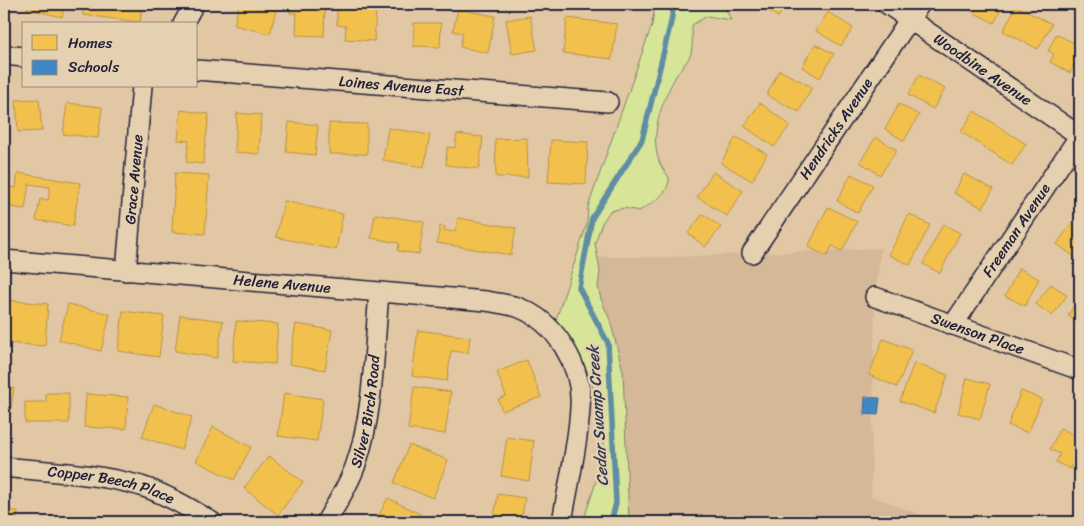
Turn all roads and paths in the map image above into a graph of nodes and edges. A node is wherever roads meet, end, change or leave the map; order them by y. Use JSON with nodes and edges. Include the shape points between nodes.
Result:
{"nodes":[{"id":1,"x":194,"y":4,"type":"edge"},
{"id":2,"x":887,"y":4,"type":"edge"},
{"id":3,"x":914,"y":11,"type":"edge"},
{"id":4,"x":184,"y":22,"type":"edge"},
{"id":5,"x":4,"y":55,"type":"edge"},
{"id":6,"x":22,"y":57,"type":"edge"},
{"id":7,"x":198,"y":70,"type":"edge"},
{"id":8,"x":142,"y":88,"type":"edge"},
{"id":9,"x":608,"y":102,"type":"dead end"},
{"id":10,"x":1080,"y":136,"type":"edge"},
{"id":11,"x":752,"y":253,"type":"dead end"},
{"id":12,"x":4,"y":260,"type":"edge"},
{"id":13,"x":126,"y":271,"type":"junction"},
{"id":14,"x":378,"y":293,"type":"junction"},
{"id":15,"x":875,"y":297,"type":"dead end"},
{"id":16,"x":953,"y":325,"type":"junction"},
{"id":17,"x":1080,"y":370,"type":"edge"},
{"id":18,"x":4,"y":468,"type":"edge"},
{"id":19,"x":212,"y":522,"type":"edge"},
{"id":20,"x":326,"y":522,"type":"edge"},
{"id":21,"x":562,"y":522,"type":"edge"}],
"edges":[{"from":1,"to":4,"type":"street"},
{"from":2,"to":3,"type":"street","name":"Woodbine Avenue"},
{"from":3,"to":10,"type":"street","name":"Woodbine Avenue"},
{"from":3,"to":11,"type":"street","name":"Hendricks Avenue"},
{"from":5,"to":6,"type":"street"},
{"from":7,"to":9,"type":"street","name":"Loines Avenue East"},
{"from":8,"to":13,"type":"street","name":"Grace Avenue"},
{"from":10,"to":16,"type":"street","name":"Freeman Avenue"},
{"from":12,"to":13,"type":"street","name":"Helene Avenue"},
{"from":13,"to":14,"type":"street","name":"Helene Avenue"},
{"from":14,"to":20,"type":"street","name":"Silver Birch Road","via":[[367,419],[357,462]]},
{"from":14,"to":21,"type":"street","name":"Helene Avenue","via":[[517,307],[553,331],[566,348],[578,380],[580,407]]},
{"from":15,"to":16,"type":"street","name":"Swenson Place"},
{"from":16,"to":17,"type":"street","name":"Swenson Place"},
{"from":18,"to":19,"type":"street","name":"Copper Beech Place","via":[[102,477],[142,486],[179,502]]}]}
